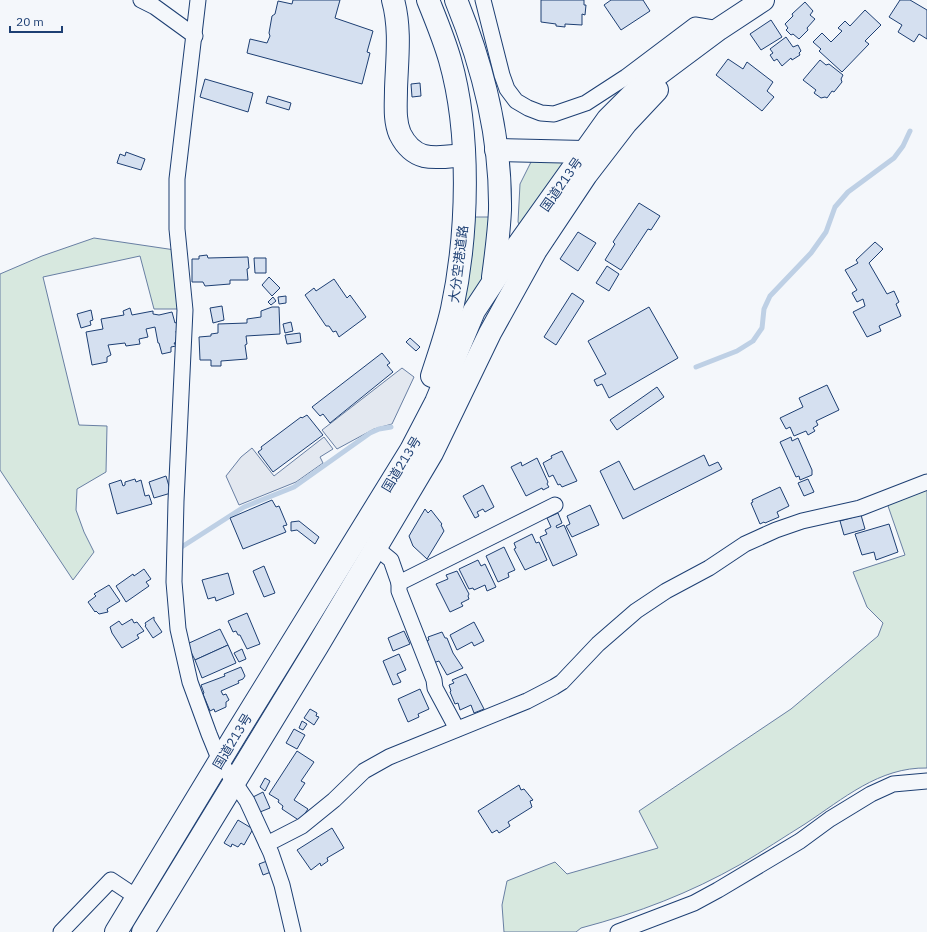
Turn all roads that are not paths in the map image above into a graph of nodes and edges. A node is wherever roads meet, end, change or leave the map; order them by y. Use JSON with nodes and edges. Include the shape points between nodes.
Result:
{"nodes":[{"id":1,"x":141,"y":0,"type":"edge"},
{"id":2,"x":198,"y":0,"type":"edge"},
{"id":3,"x":393,"y":0,"type":"edge"},
{"id":4,"x":428,"y":0,"type":"edge"},
{"id":5,"x":456,"y":0,"type":"edge"},
{"id":6,"x":483,"y":0,"type":"edge"},
{"id":7,"x":763,"y":0,"type":"edge"},
{"id":8,"x":719,"y":29,"type":"junction"},
{"id":9,"x":195,"y":36,"type":"junction"},
{"id":10,"x":652,"y":96,"type":"junction"},
{"id":11,"x":608,"y":119,"type":"junction"},
{"id":12,"x":496,"y":150,"type":"junction"},
{"id":13,"x":584,"y":152,"type":"junction"},
{"id":14,"x":464,"y":155,"type":"junction"},
{"id":15,"x":493,"y":281,"type":"junction"},
{"id":16,"x":464,"y":386,"type":"junction"},
{"id":17,"x":927,"y":482,"type":"edge"},
{"id":18,"x":555,"y":505,"type":"dead end"},
{"id":19,"x":369,"y":516,"type":"junction"},
{"id":20,"x":375,"y":547,"type":"junction"},
{"id":21,"x":399,"y":583,"type":"junction"},
{"id":22,"x":457,"y":729,"type":"junction"},
{"id":23,"x":220,"y":761,"type":"junction"},
{"id":24,"x":927,"y":781,"type":"edge"},
{"id":25,"x":234,"y":782,"type":"junction"},
{"id":26,"x":267,"y":844,"type":"junction"},
{"id":27,"x":138,"y":898,"type":"junction"},
{"id":28,"x":61,"y":932,"type":"edge"},
{"id":29,"x":116,"y":932,"type":"edge"},
{"id":30,"x":143,"y":932,"type":"edge"},
{"id":31,"x":293,"y":932,"type":"edge"},
{"id":32,"x":618,"y":932,"type":"edge"}],
"edges":[{"from":1,"to":9,"type":"street"},
{"from":2,"to":9,"type":"street"},
{"from":3,"to":14,"type":"main road","via":[[398,38],[396,115],[400,134],[415,153],[424,156],[433,158]]},
{"from":4,"to":14,"type":"main road","name":"大分空港道路","via":[[450,60],[461,118]]},
{"from":5,"to":12,"type":"main road","via":[[474,46],[490,109]]},
{"from":6,"to":8,"type":"street","via":[[507,89],[516,101],[541,113],[554,114],[586,103],[626,77],[695,25]]},
{"from":7,"to":8,"type":"main road","name":"国道213号"},
{"from":8,"to":10,"type":"main road","name":"国道213号","via":[[675,70]]},
{"from":8,"to":11,"type":"main road","name":"国道213号","via":[[633,94]]},
{"from":9,"to":23,"type":"street","via":[[177,179],[177,229],[185,310],[174,582],[178,629],[190,682]]},
{"from":10,"to":13,"type":"main road","via":[[621,116],[597,146]]},
{"from":10,"to":16,"type":"main road","name":"国道213号","via":[[626,123],[586,175],[539,244],[524,268]]},
{"from":11,"to":12,"type":"main road","via":[[586,132],[570,137]]},
{"from":11,"to":13,"type":"main road","name":"国道213号"},
{"from":12,"to":13,"type":"main road"},
{"from":12,"to":14,"type":"main road"},
{"from":12,"to":15,"type":"main road","via":[[500,211]]},
{"from":13,"to":15,"type":"main road","name":"国道213号"},
{"from":14,"to":19,"type":"main road","name":"大分空港道路","via":[[461,255],[452,310],[420,410]]},
{"from":15,"to":16,"type":"main road","via":[[486,322]]},
{"from":15,"to":19,"type":"main road","name":"国道213号","via":[[468,324],[424,426]]},
{"from":16,"to":20,"type":"main road","name":"国道213号","via":[[432,453]]},
{"from":17,"to":22,"type":"street","via":[[860,508],[802,521],[745,544],[636,611],[598,644],[562,682],[528,701]]},
{"from":18,"to":21,"type":"street"},
{"from":19,"to":23,"type":"main road","name":"国道213号"},
{"from":20,"to":21,"type":"street","via":[[391,560]]},
{"from":20,"to":25,"type":"main road","name":"国道213号"},
{"from":21,"to":22,"type":"street","via":[[399,592],[435,688]]},
{"from":22,"to":26,"type":"street","via":[[376,763],[302,826]]},
{"from":23,"to":25,"type":"street"},
{"from":23,"to":27,"type":"main road","name":"国道213号"},
{"from":24,"to":32,"type":"street","via":[[893,784],[871,794],[800,841],[694,903]]},
{"from":25,"to":26,"type":"street"},
{"from":25,"to":30,"type":"main road","name":"国道213号"},
{"from":26,"to":31,"type":"street","via":[[282,885]]},
{"from":27,"to":28,"type":"street","via":[[111,880]]},
{"from":27,"to":29,"type":"main road","name":"国道213号"}]}
